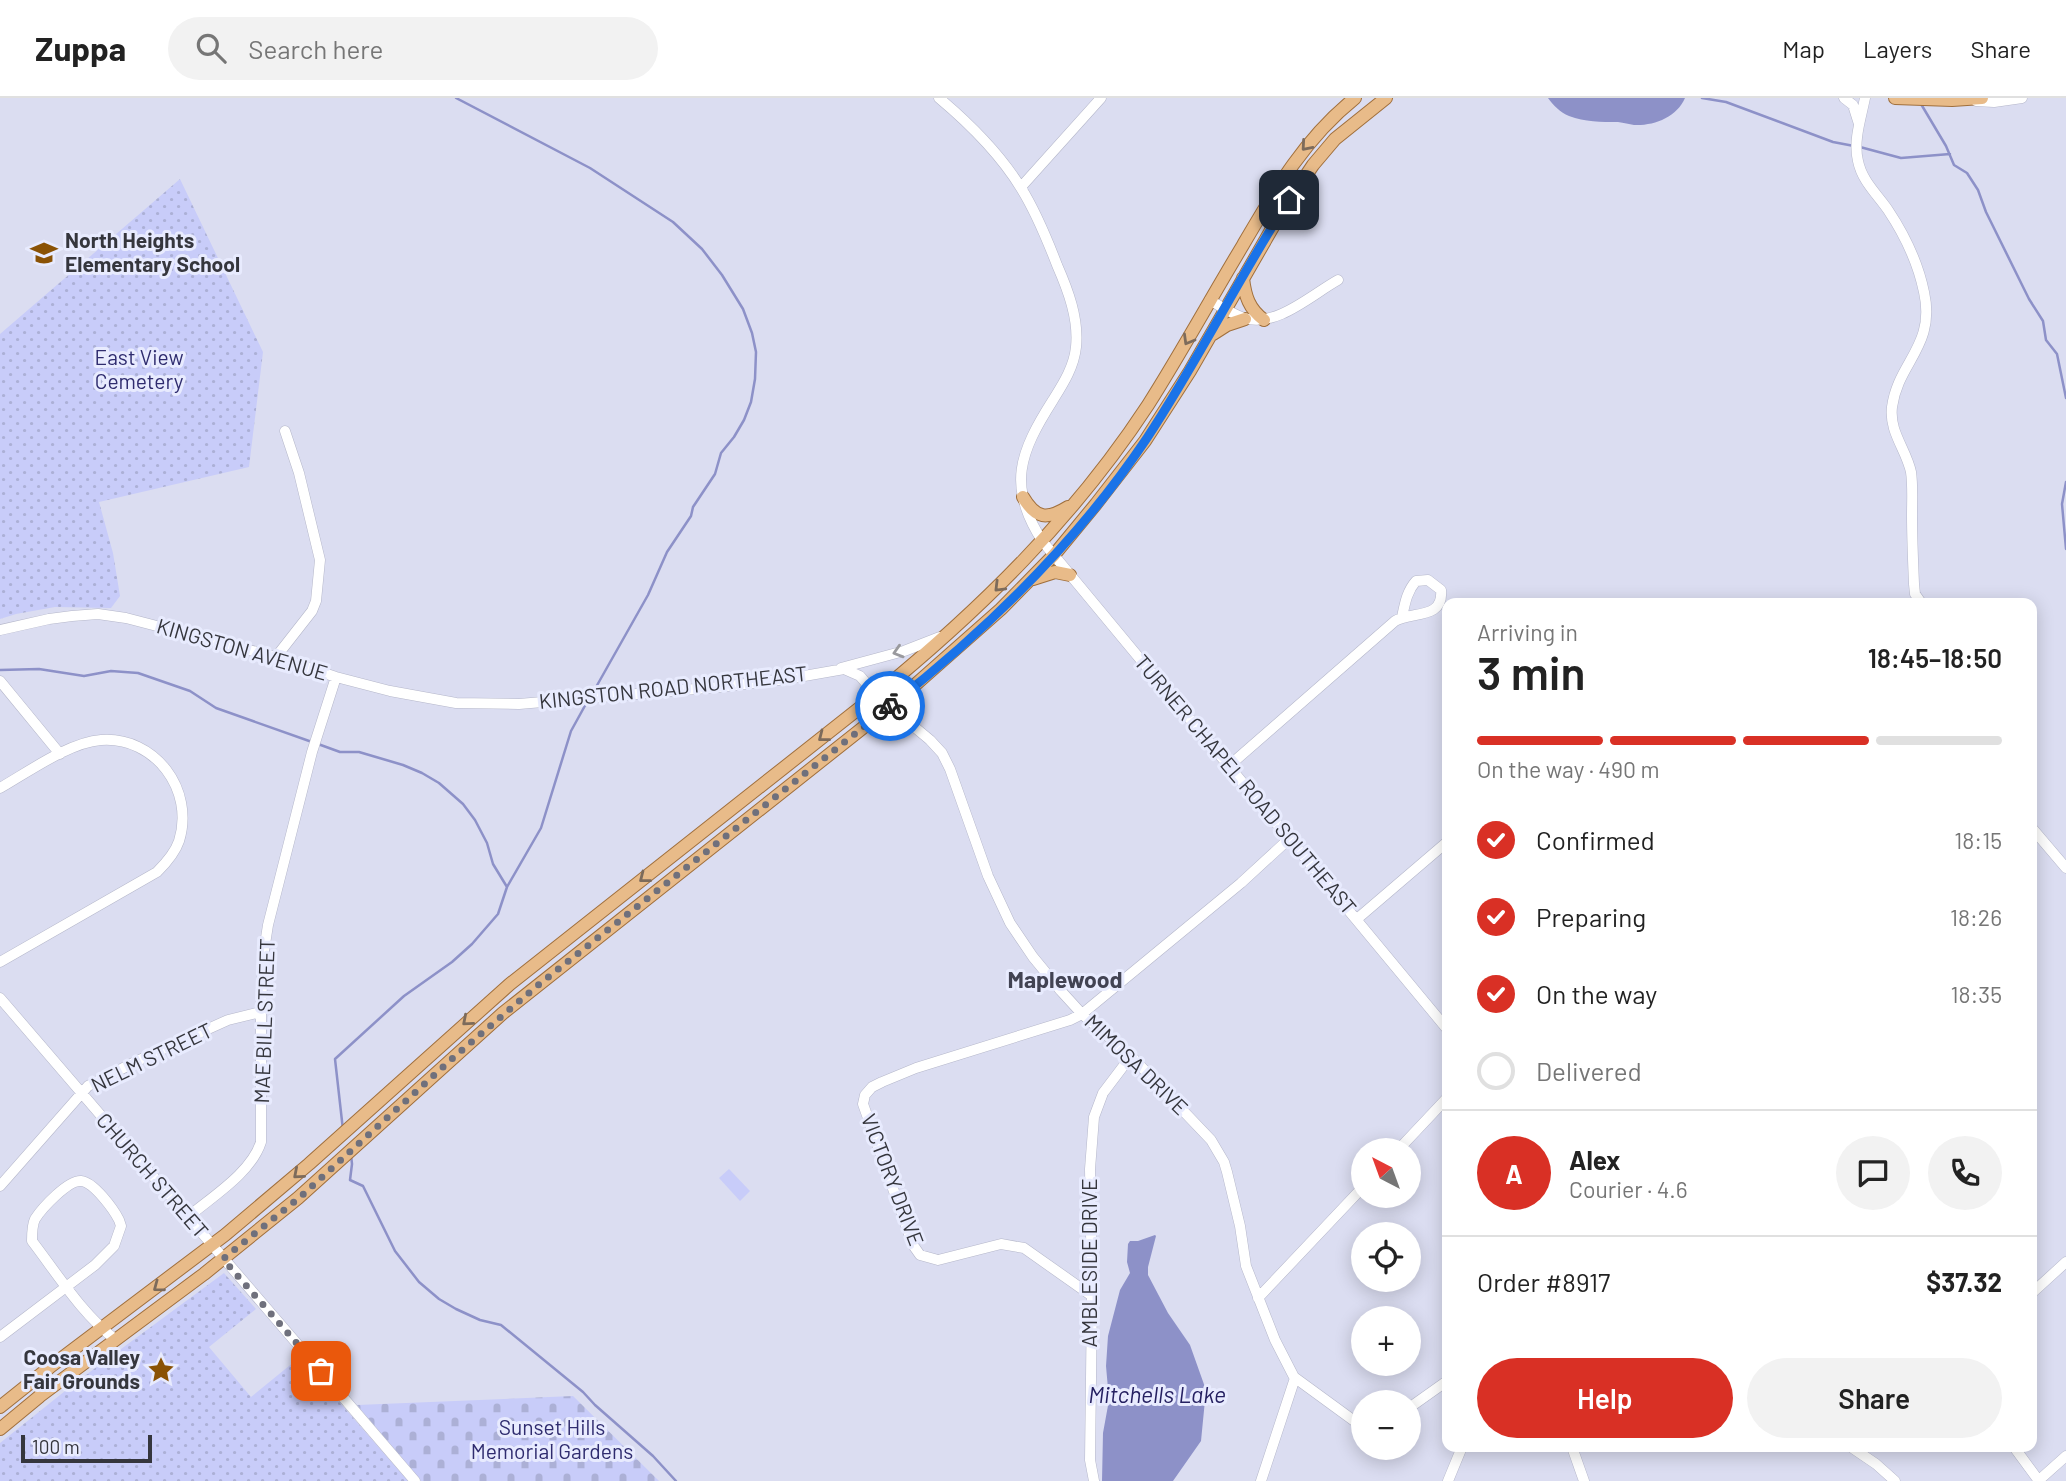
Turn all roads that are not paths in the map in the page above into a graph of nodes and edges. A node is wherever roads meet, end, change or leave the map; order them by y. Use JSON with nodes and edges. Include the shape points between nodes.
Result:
{"nodes":[{"id":1,"x":939,"y":98,"type":"edge"},
{"id":2,"x":1101,"y":98,"type":"edge"},
{"id":3,"x":1355,"y":98,"type":"edge"},
{"id":4,"x":1386,"y":98,"type":"edge"},
{"id":5,"x":1844,"y":98,"type":"edge"},
{"id":6,"x":1865,"y":98,"type":"edge"},
{"id":7,"x":1982,"y":98,"type":"edge"},
{"id":8,"x":2022,"y":98,"type":"edge"},
{"id":9,"x":1901,"y":99,"type":"edge"},
{"id":10,"x":1958,"y":100,"type":"junction"},
{"id":11,"x":1859,"y":127,"type":"junction"},
{"id":12,"x":1021,"y":187,"type":"junction"},
{"id":13,"x":1243,"y":278,"type":"junction"},
{"id":14,"x":1338,"y":280,"type":"dead end"},
{"id":15,"x":1210,"y":300,"type":"junction"},
{"id":16,"x":1225,"y":309,"type":"junction"},
{"id":17,"x":1245,"y":318,"type":"junction"},
{"id":18,"x":1264,"y":320,"type":"junction"},
{"id":19,"x":1210,"y":336,"type":"junction"},
{"id":20,"x":285,"y":431,"type":"dead end"},
{"id":21,"x":1023,"y":498,"type":"junction"},
{"id":22,"x":1075,"y":504,"type":"junction"},
{"id":23,"x":1043,"y":542,"type":"junction"},
{"id":24,"x":1054,"y":555,"type":"junction"},
{"id":25,"x":1070,"y":575,"type":"junction"},
{"id":26,"x":1029,"y":581,"type":"junction"},
{"id":27,"x":1918,"y":598,"type":"edge"},
{"id":28,"x":1402,"y":617,"type":"junction"},
{"id":29,"x":953,"y":630,"type":"junction"},
{"id":30,"x":0,"y":631,"type":"edge"},
{"id":31,"x":276,"y":657,"type":"junction"},
{"id":32,"x":840,"y":668,"type":"junction"},
{"id":33,"x":336,"y":677,"type":"junction"},
{"id":34,"x":0,"y":681,"type":"edge"},
{"id":35,"x":876,"y":695,"type":"junction"},
{"id":36,"x":483,"y":704,"type":"joint"},
{"id":37,"x":890,"y":706,"type":"junction"},
{"id":38,"x":60,"y":754,"type":"junction"},
{"id":39,"x":1230,"y":765,"type":"junction"},
{"id":40,"x":0,"y":788,"type":"edge"},
{"id":41,"x":2037,"y":834,"type":"edge"},
{"id":42,"x":1290,"y":838,"type":"junction"},
{"id":43,"x":1442,"y":846,"type":"edge"},
{"id":44,"x":2066,"y":868,"type":"edge"},
{"id":45,"x":1357,"y":919,"type":"junction"},
{"id":46,"x":0,"y":962,"type":"edge"},
{"id":47,"x":0,"y":998,"type":"edge"},
{"id":48,"x":261,"y":1012,"type":"junction"},
{"id":49,"x":1082,"y":1014,"type":"junction"},
{"id":50,"x":1442,"y":1023,"type":"edge"},
{"id":51,"x":1131,"y":1056,"type":"junction"},
{"id":52,"x":82,"y":1094,"type":"junction"},
{"id":53,"x":1442,"y":1103,"type":"edge"},
{"id":54,"x":1409,"y":1138,"type":"edge"},
{"id":55,"x":0,"y":1186,"type":"edge"},
{"id":56,"x":1351,"y":1200,"type":"edge"},
{"id":57,"x":188,"y":1217,"type":"junction"},
{"id":58,"x":212,"y":1245,"type":"junction"},
{"id":59,"x":223,"y":1259,"type":"junction"},
{"id":60,"x":2066,"y":1262,"type":"edge"},
{"id":61,"x":66,"y":1287,"type":"junction"},
{"id":62,"x":2037,"y":1288,"type":"edge"},
{"id":63,"x":1092,"y":1296,"type":"junction"},
{"id":64,"x":1258,"y":1298,"type":"junction"},
{"id":65,"x":101,"y":1329,"type":"junction"},
{"id":66,"x":0,"y":1337,"type":"edge"},
{"id":67,"x":116,"y":1340,"type":"junction"},
{"id":68,"x":1295,"y":1378,"type":"junction"},
{"id":69,"x":1442,"y":1385,"type":"edge"},
{"id":70,"x":1421,"y":1399,"type":"edge"},
{"id":71,"x":0,"y":1407,"type":"edge"},
{"id":72,"x":1351,"y":1419,"type":"edge"},
{"id":73,"x":0,"y":1429,"type":"edge"},
{"id":74,"x":1460,"y":1452,"type":"edge"},
{"id":75,"x":1574,"y":1452,"type":"edge"},
{"id":76,"x":1858,"y":1452,"type":"edge"},
{"id":77,"x":2018,"y":1452,"type":"edge"},
{"id":78,"x":2066,"y":1456,"type":"edge"},
{"id":79,"x":415,"y":1481,"type":"edge"},
{"id":80,"x":1094,"y":1481,"type":"edge"},
{"id":81,"x":1261,"y":1481,"type":"edge"},
{"id":82,"x":1448,"y":1481,"type":"edge"},
{"id":83,"x":1584,"y":1481,"type":"edge"},
{"id":84,"x":1895,"y":1481,"type":"edge"},
{"id":85,"x":2038,"y":1481,"type":"edge"}],
"edges":[{"from":1,"to":12,"type":"street","name":"TURNER CHAPEL ROAD SOUTHEAST","via":[[967,122]]},
{"from":2,"to":12,"type":"street"},
{"from":3,"to":15,"type":"main road","one_way":true,"via":[[1292,164]]},
{"from":4,"to":13,"type":"main road","via":[[1335,139],[1312,165]]},
{"from":5,"to":11,"type":"street","via":[[1853,106]]},
{"from":6,"to":11,"type":"street"},
{"from":7,"to":10,"type":"main road"},
{"from":8,"to":10,"type":"street"},
{"from":9,"to":10,"type":"main road"},
{"from":11,"to":27,"type":"street","via":[[1856,153],[1860,168],[1902,232],[1926,304],[1923,337],[1898,386],[1892,413],[1911,473]]},
{"from":12,"to":21,"type":"street","name":"TURNER CHAPEL ROAD SOUTHEAST","via":[[1064,282],[1076,336],[1068,376],[1027,444],[1021,468]]},
{"from":13,"to":16,"type":"main road"},
{"from":13,"to":18,"type":"main road","via":[[1248,303]]},
{"from":14,"to":18,"type":"street","via":[[1287,312]]},
{"from":15,"to":16,"type":"street"},
{"from":15,"to":22,"type":"main road","one_way":true,"via":[[1148,404]]},
{"from":16,"to":17,"type":"street"},
{"from":16,"to":19,"type":"main road"},
{"from":17,"to":18,"type":"street"},
{"from":17,"to":19,"type":"main road"},
{"from":19,"to":24,"type":"main road","via":[[1145,441]]},
{"from":20,"to":31,"type":"street","via":[[320,560],[312,611]]},
{"from":21,"to":22,"type":"main road","via":[[1030,510],[1046,516]]},
{"from":21,"to":23,"type":"street","name":"TURNER CHAPEL ROAD SOUTHEAST"},
{"from":22,"to":23,"type":"main road"},
{"from":23,"to":24,"type":"street","name":"TURNER CHAPEL ROAD SOUTHEAST"},
{"from":23,"to":29,"type":"main road","one_way":true},
{"from":24,"to":25,"type":"street","name":"TURNER CHAPEL ROAD SOUTHEAST"},
{"from":24,"to":26,"type":"main road"},
{"from":25,"to":26,"type":"main road","via":[[1055,572]]},
{"from":25,"to":39,"type":"street","name":"TURNER CHAPEL ROAD SOUTHEAST"},
{"from":26,"to":37,"type":"main road"},
{"from":28,"to":28,"type":"street","via":[[1430,612],[1439,602],[1441,590],[1429,580],[1416,581]]},
{"from":28,"to":39,"type":"street"},
{"from":29,"to":32,"type":"street","name":"KINGSTON ROAD NORTHEAST","one_way":true,"via":[[904,651]]},
{"from":29,"to":35,"type":"main road"},
{"from":30,"to":31,"type":"street","name":"KINGSTON AVENUE","via":[[98,614]]},
{"from":31,"to":33,"type":"street","name":"KINGSTON AVENUE"},
{"from":32,"to":35,"type":"street","via":[[856,673]]},
{"from":32,"to":36,"type":"street","name":"KINGSTON ROAD NORTHEAST","via":[[719,688]]},
{"from":33,"to":36,"type":"street","name":"KINGSTON AVENUE","via":[[424,698]]},
{"from":33,"to":48,"type":"street","name":"MAE BILL STREET","via":[[268,925]]},
{"from":34,"to":38,"type":"street"},
{"from":35,"to":37,"type":"street"},
{"from":35,"to":58,"type":"main road","one_way":true,"via":[[510,984]]},
{"from":37,"to":49,"type":"street","name":"MIMOSA DRIVE","via":[[942,753],[1010,923]]},
{"from":37,"to":59,"type":"main road","via":[[528,993],[299,1198]]},
{"from":38,"to":40,"type":"street"},
{"from":38,"to":46,"type":"street","via":[[102,740],[129,743],[152,754],[170,774],[182,803],[178,841],[158,872]]},
{"from":39,"to":42,"type":"street","name":"TURNER CHAPEL ROAD SOUTHEAST"},
{"from":41,"to":44,"type":"street"},
{"from":42,"to":45,"type":"street","name":"TURNER CHAPEL ROAD SOUTHEAST"},
{"from":42,"to":49,"type":"street"},
{"from":43,"to":45,"type":"street"},
{"from":45,"to":50,"type":"street","name":"TURNER CHAPEL ROAD SOUTHEAST"},
{"from":47,"to":52,"type":"street","name":"CHURCH STREET"},
{"from":48,"to":52,"type":"street","name":"NELM STREET","via":[[228,1020],[137,1061],[88,1086]]},
{"from":48,"to":57,"type":"street","name":"MAE BILL STREET","via":[[258,1151]]},
{"from":49,"to":51,"type":"street","name":"MIMOSA DRIVE"},
{"from":49,"to":63,"type":"street","name":"VICTORY DRIVE","via":[[916,1068],[873,1087],[863,1104],[920,1255],[938,1260],[1001,1244],[1024,1248]]},
{"from":51,"to":63,"type":"street","name":"AMBLESIDE DRIVE","via":[[1103,1093],[1094,1117]]},
{"from":51,"to":64,"type":"street","name":"MIMOSA DRIVE","via":[[1211,1140],[1224,1162],[1246,1266]]},
{"from":52,"to":55,"type":"street","name":"NELM STREET"},
{"from":52,"to":57,"type":"street","name":"CHURCH STREET"},
{"from":53,"to":54,"type":"street"},
{"from":56,"to":64,"type":"street"},
{"from":57,"to":58,"type":"street","name":"CHURCH STREET"},
{"from":58,"to":59,"type":"street","name":"CHURCH STREET"},
{"from":58,"to":65,"type":"main road","one_way":true},
{"from":59,"to":67,"type":"main road"},
{"from":59,"to":79,"type":"street","name":"CHURCH STREET"},
{"from":60,"to":62,"type":"street"},
{"from":61,"to":61,"type":"street","via":[[114,1246],[121,1226],[95,1190],[79,1181],[67,1186],[34,1221],[32,1241]]},
{"from":61,"to":65,"type":"street"},
{"from":61,"to":66,"type":"street"},
{"from":63,"to":80,"type":"street","name":"AMBLESIDE DRIVE","via":[[1090,1460]]},
{"from":64,"to":68,"type":"street","name":"MIMOSA DRIVE"},
{"from":65,"to":67,"type":"street"},
{"from":65,"to":71,"type":"main road"},
{"from":67,"to":73,"type":"main road"},
{"from":68,"to":72,"type":"street","name":"MIMOSA DRIVE"},
{"from":68,"to":81,"type":"street"},
{"from":69,"to":70,"type":"street"},
{"from":74,"to":82,"type":"street"},
{"from":75,"to":83,"type":"street"},
{"from":76,"to":84,"type":"street"},
{"from":77,"to":85,"type":"street"},
{"from":78,"to":85,"type":"street"}]}
